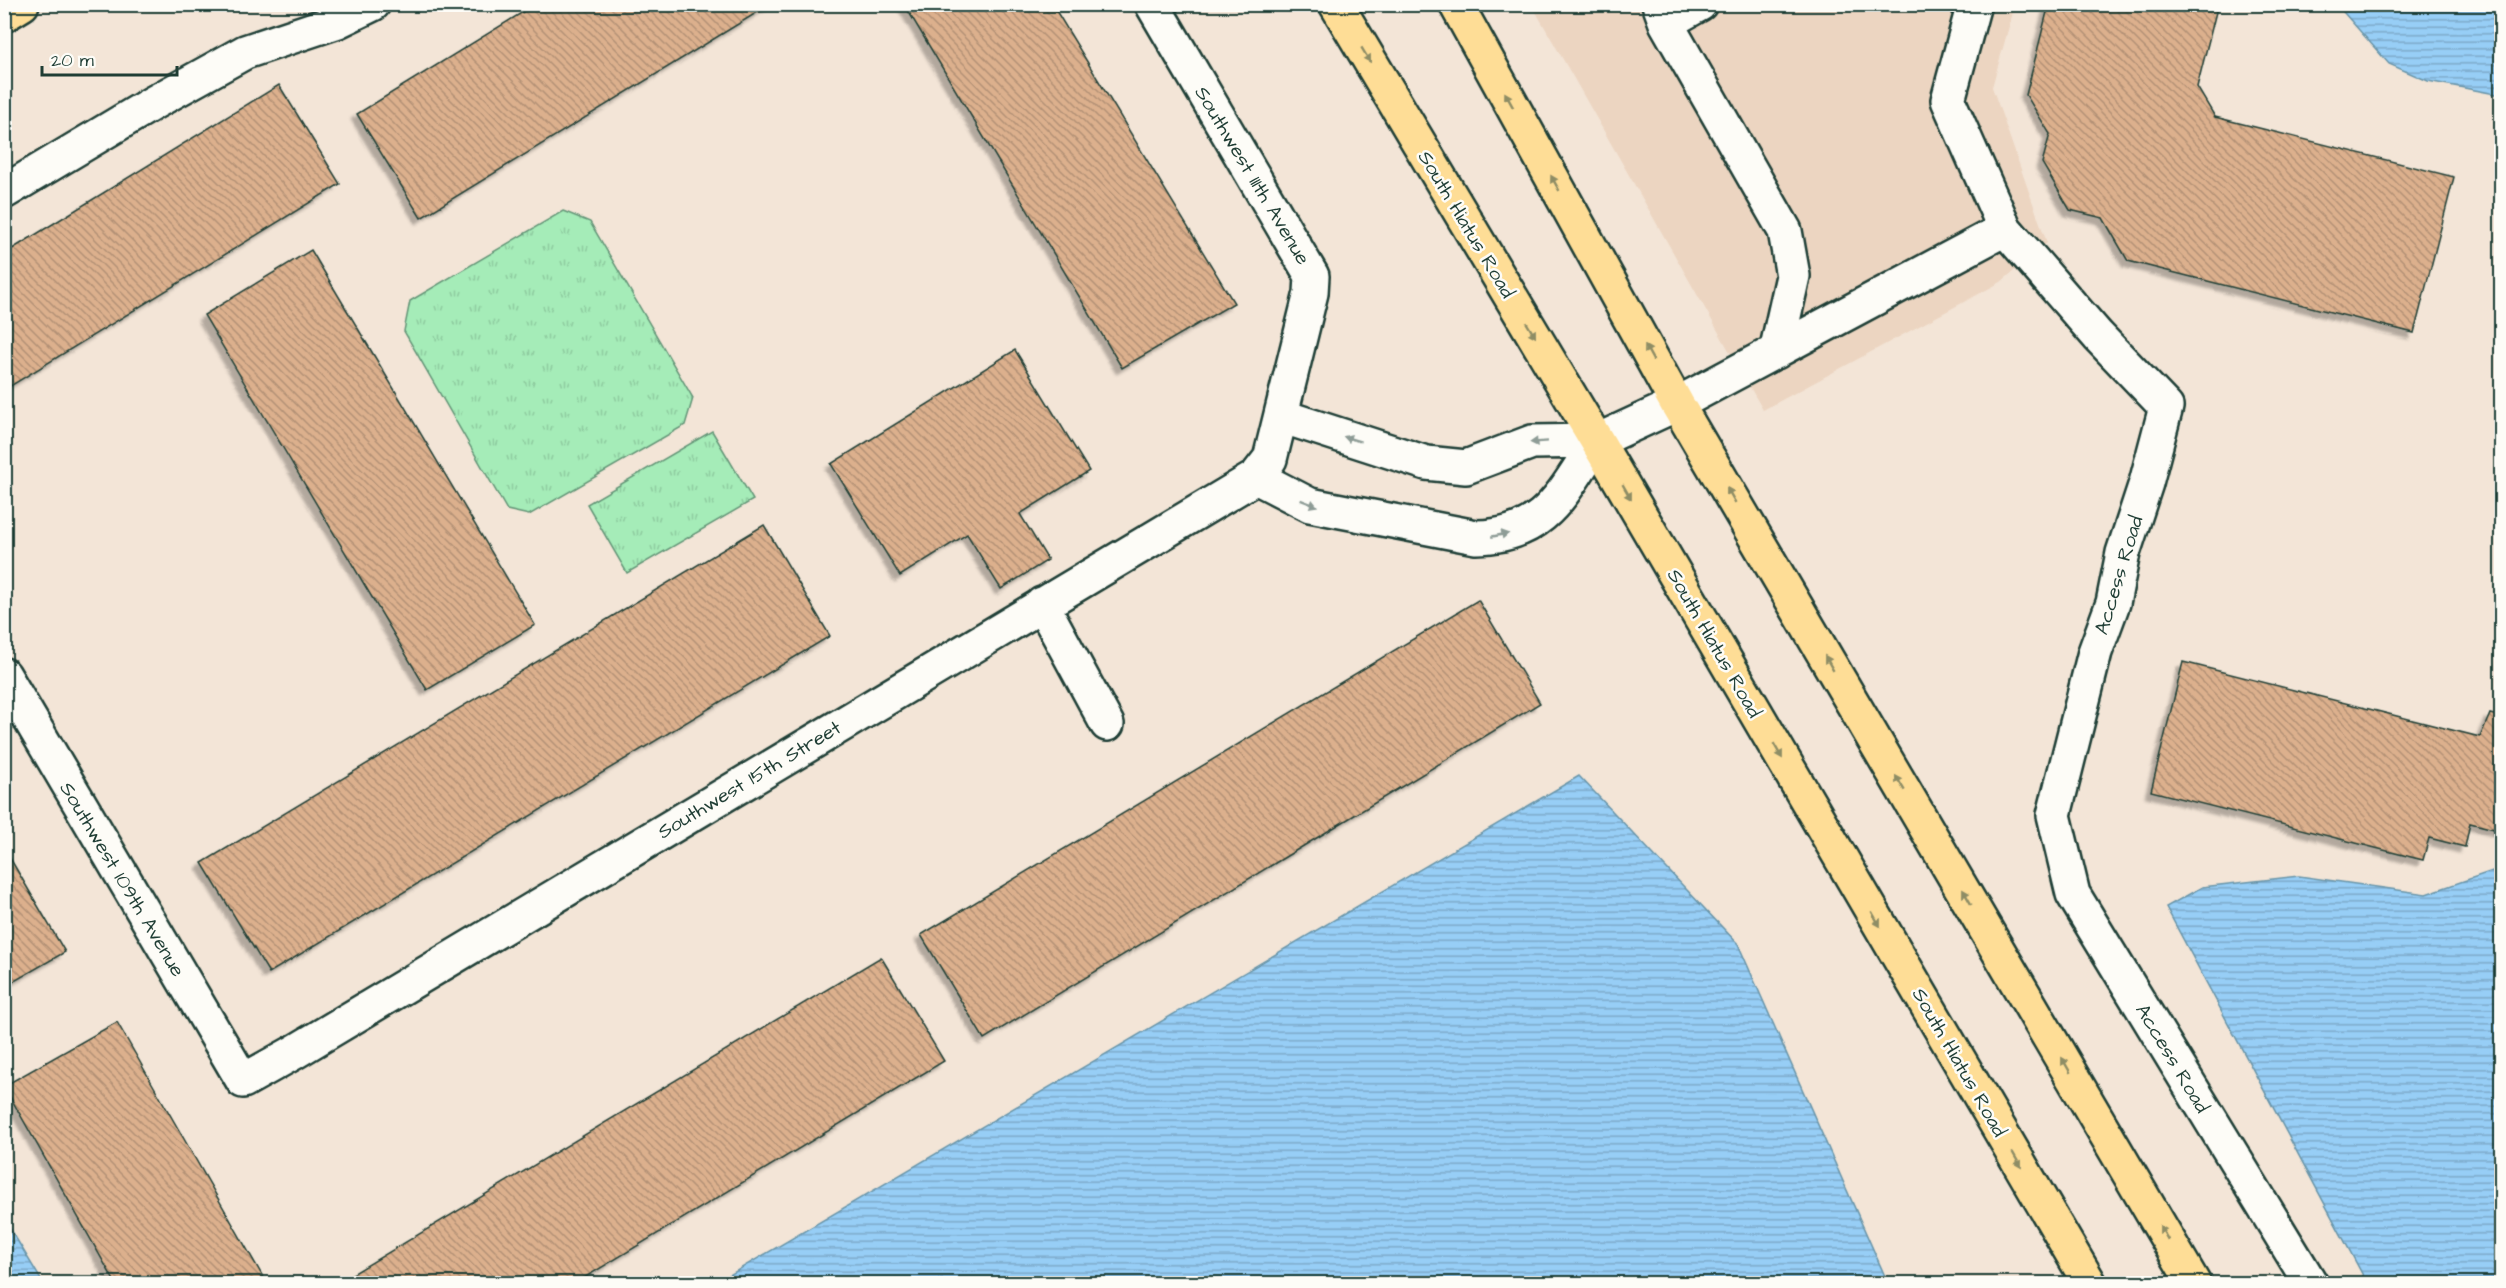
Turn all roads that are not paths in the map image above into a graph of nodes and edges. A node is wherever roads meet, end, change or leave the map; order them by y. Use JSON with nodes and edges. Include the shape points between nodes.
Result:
{"nodes":[{"id":1,"x":22,"y":4,"type":"edge"},
{"id":2,"x":373,"y":4,"type":"edge"},
{"id":3,"x":1152,"y":4,"type":"edge"},
{"id":4,"x":1336,"y":4,"type":"edge"},
{"id":5,"x":1456,"y":4,"type":"edge"},
{"id":6,"x":1700,"y":4,"type":"edge"},
{"id":7,"x":1974,"y":4,"type":"edge"},
{"id":8,"x":1663,"y":14,"type":"edge"},
{"id":9,"x":4,"y":15,"type":"edge"},
{"id":10,"x":4,"y":192,"type":"edge"},
{"id":11,"x":2005,"y":229,"type":"junction"},
{"id":12,"x":1776,"y":352,"type":"junction"},
{"id":13,"x":1677,"y":404,"type":"junction"},
{"id":14,"x":1281,"y":416,"type":"junction"},
{"id":15,"x":1597,"y":441,"type":"junction"},
{"id":16,"x":1263,"y":468,"type":"junction"},
{"id":17,"x":1042,"y":604,"type":"junction"},
{"id":18,"x":4,"y":675,"type":"edge"},
{"id":19,"x":1107,"y":724,"type":"dead end"},
{"id":20,"x":243,"y":1081,"type":"joint"},
{"id":21,"x":2090,"y":1284,"type":"edge"},
{"id":22,"x":2194,"y":1284,"type":"edge"},
{"id":23,"x":2311,"y":1284,"type":"edge"}],
"edges":[{"from":1,"to":9,"type":"main road"},
{"from":2,"to":10,"type":"street","via":[[327,25],[244,52]]},
{"from":3,"to":14,"type":"street","name":"Southwest 111th Avenue","via":[[1312,276]]},
{"from":4,"to":15,"type":"main road","name":"South Hiatus Road","one_way":true},
{"from":13,"to":5,"type":"main road","one_way":true},
{"from":6,"to":8,"type":"street"},
{"from":7,"to":11,"type":"street","via":[[1948,100]]},
{"from":8,"to":12,"type":"street","via":[[1785,231],[1793,276]]},
{"from":11,"to":12,"type":"street"},
{"from":11,"to":23,"type":"street","name":"Access Road","via":[[2166,407],[2123,553],[2113,603],[2095,652],[2054,815],[2073,894]]},
{"from":12,"to":13,"type":"street"},
{"from":13,"to":15,"type":"street"},
{"from":22,"to":13,"type":"main road","one_way":true},
{"from":15,"to":14,"type":"street","one_way":true,"via":[[1532,442],[1466,467],[1426,463]]},
{"from":14,"to":16,"type":"street","name":"Southwest 111th Avenue"},
{"from":16,"to":15,"type":"street","one_way":true,"via":[[1310,505],[1476,537],[1500,537],[1549,512]]},
{"from":15,"to":21,"type":"main road","name":"South Hiatus Road","one_way":true},
{"from":16,"to":17,"type":"street","name":"Southwest 15th Street"},
{"from":17,"to":19,"type":"street"},
{"from":17,"to":20,"type":"street","name":"Southwest 15th Street"},
{"from":18,"to":20,"type":"street","name":"Southwest 109th Avenue"}]}
